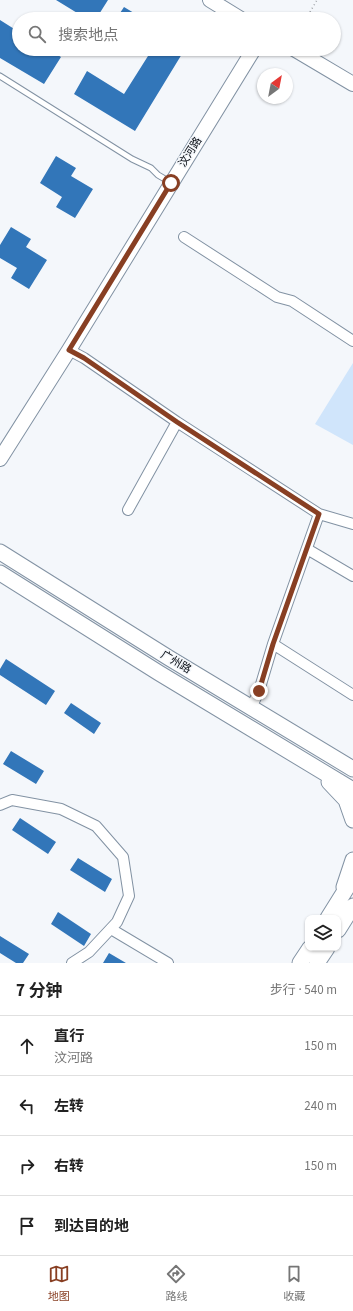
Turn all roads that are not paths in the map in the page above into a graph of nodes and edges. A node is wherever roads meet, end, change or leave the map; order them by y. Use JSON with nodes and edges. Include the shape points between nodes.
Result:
{"nodes":[{"id":1,"x":210,"y":0,"type":"edge"},
{"id":2,"x":223,"y":0,"type":"edge"},
{"id":3,"x":230,"y":12,"type":"edge"},
{"id":4,"x":242,"y":12,"type":"edge"},
{"id":5,"x":250,"y":56,"type":"edge"},
{"id":6,"x":306,"y":56,"type":"edge"},
{"id":7,"x":322,"y":56,"type":"edge"},
{"id":8,"x":353,"y":74,"type":"edge"},
{"id":9,"x":0,"y":76,"type":"edge"},
{"id":10,"x":353,"y":84,"type":"edge"},
{"id":11,"x":171,"y":183,"type":"junction"},
{"id":12,"x":184,"y":237,"type":"dead end"},
{"id":13,"x":353,"y":341,"type":"edge"},
{"id":14,"x":69,"y":350,"type":"junction"},
{"id":15,"x":177,"y":422,"type":"junction"},
{"id":16,"x":0,"y":459,"type":"edge"},
{"id":17,"x":128,"y":510,"type":"dead end"},
{"id":18,"x":319,"y":514,"type":"junction"},
{"id":19,"x":353,"y":524,"type":"edge"},
{"id":20,"x":306,"y":549,"type":"junction"},
{"id":21,"x":0,"y":552,"type":"edge"},
{"id":22,"x":0,"y":573,"type":"edge"},
{"id":23,"x":353,"y":576,"type":"edge"},
{"id":24,"x":273,"y":644,"type":"junction"},
{"id":25,"x":353,"y":695,"type":"edge"},
{"id":26,"x":252,"y":708,"type":"junction"},
{"id":27,"x":323,"y":751,"type":"junction"},
{"id":28,"x":353,"y":760,"type":"edge"},
{"id":29,"x":316,"y":768,"type":"junction"},
{"id":30,"x":353,"y":770,"type":"edge"},
{"id":31,"x":353,"y":790,"type":"edge"},
{"id":32,"x":0,"y":805,"type":"edge"},
{"id":33,"x":353,"y":820,"type":"edge"},
{"id":34,"x":353,"y":860,"type":"edge"},
{"id":35,"x":353,"y":878,"type":"edge"},
{"id":36,"x":346,"y":902,"type":"edge"},
{"id":37,"x":331,"y":915,"type":"edge"},
{"id":38,"x":341,"y":920,"type":"edge"},
{"id":39,"x":111,"y":929,"type":"junction"},
{"id":40,"x":308,"y":951,"type":"edge"},
{"id":41,"x":325,"y":951,"type":"edge"},
{"id":42,"x":72,"y":963,"type":"edge"},
{"id":43,"x":168,"y":963,"type":"edge"},
{"id":44,"x":300,"y":963,"type":"edge"},
{"id":45,"x":318,"y":963,"type":"edge"}],
"edges":[{"from":1,"to":3,"type":"street"},
{"from":2,"to":4,"type":"street"},
{"from":5,"to":11,"type":"street","name":"汶河路"},
{"from":6,"to":10,"type":"street"},
{"from":7,"to":8,"type":"street"},
{"from":9,"to":11,"type":"lane","via":[[132,159],[151,168]]},
{"from":11,"to":14,"type":"street","name":"汶河路"},
{"from":12,"to":13,"type":"street","via":[[277,297],[292,301]]},
{"from":14,"to":15,"type":"street"},
{"from":14,"to":16,"type":"street","name":"汶河路"},
{"from":15,"to":17,"type":"street"},
{"from":15,"to":18,"type":"street"},
{"from":18,"to":19,"type":"street"},
{"from":18,"to":20,"type":"street"},
{"from":20,"to":23,"type":"street"},
{"from":20,"to":24,"type":"street"},
{"from":21,"to":26,"type":"main road","name":"广州路"},
{"from":22,"to":29,"type":"main road","name":"广州路"},
{"from":24,"to":25,"type":"street"},
{"from":24,"to":26,"type":"street"},
{"from":26,"to":27,"type":"main road","name":"广州路"},
{"from":27,"to":28,"type":"main road"},
{"from":27,"to":30,"type":"main road","name":"广州路"},
{"from":29,"to":31,"type":"main road","name":"广州路"},
{"from":29,"to":33,"type":"main road","via":[[346,800]]},
{"from":32,"to":39,"type":"street","via":[[12,800],[61,809],[96,826],[123,857],[129,896]]},
{"from":34,"to":36,"type":"main road"},
{"from":35,"to":36,"type":"main road"},
{"from":36,"to":37,"type":"main road"},
{"from":36,"to":38,"type":"main road"},
{"from":39,"to":42,"type":"street","via":[[89,952]]},
{"from":39,"to":43,"type":"street"},
{"from":40,"to":44,"type":"main road"},
{"from":41,"to":45,"type":"main road"}]}
